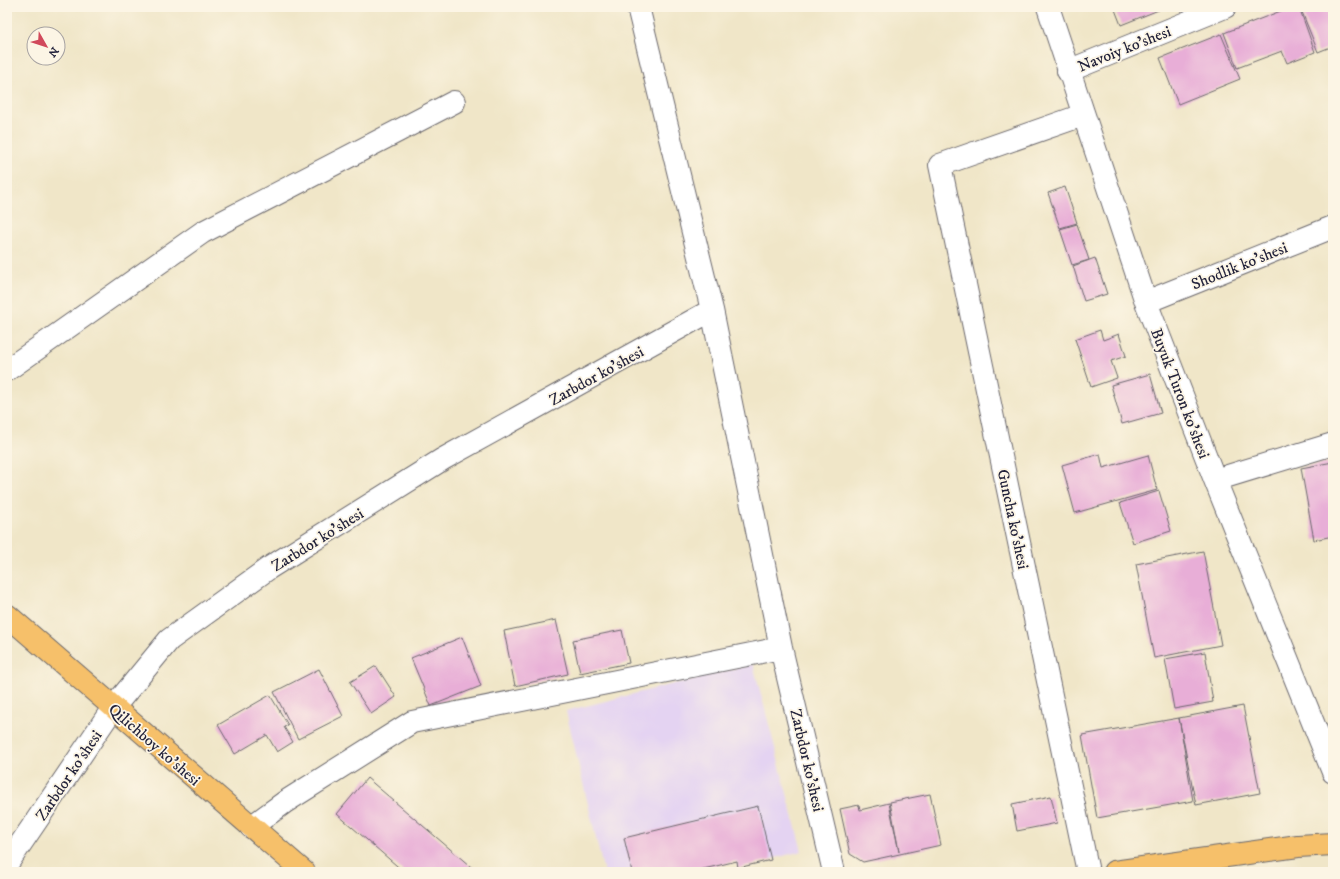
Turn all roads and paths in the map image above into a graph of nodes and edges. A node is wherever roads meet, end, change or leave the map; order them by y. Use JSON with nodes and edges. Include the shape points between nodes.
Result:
{"nodes":[{"id":1,"x":638,"y":7,"type":"edge"},
{"id":2,"x":1048,"y":7,"type":"edge"},
{"id":3,"x":1225,"y":7,"type":"edge"},
{"id":4,"x":1068,"y":71,"type":"junction"},
{"id":5,"x":454,"y":102,"type":"dead end"},
{"id":6,"x":1083,"y":115,"type":"junction"},
{"id":7,"x":1333,"y":227,"type":"edge"},
{"id":8,"x":1146,"y":302,"type":"junction"},
{"id":9,"x":712,"y":310,"type":"junction"},
{"id":10,"x":7,"y":370,"type":"edge"},
{"id":11,"x":1333,"y":444,"type":"edge"},
{"id":12,"x":1215,"y":480,"type":"junction"},
{"id":13,"x":7,"y":615,"type":"edge"},
{"id":14,"x":781,"y":648,"type":"junction"},
{"id":15,"x":113,"y":708,"type":"junction"},
{"id":16,"x":1333,"y":772,"type":"edge"},
{"id":17,"x":251,"y":827,"type":"junction"},
{"id":18,"x":1333,"y":844,"type":"edge"},
{"id":19,"x":7,"y":864,"type":"edge"},
{"id":20,"x":304,"y":872,"type":"edge"},
{"id":21,"x":834,"y":872,"type":"edge"},
{"id":22,"x":1088,"y":872,"type":"edge"},
{"id":23,"x":1114,"y":872,"type":"edge"}],
"edges":[{"from":1,"to":9,"type":"street","name":"Zarbdor ko'shesi"},
{"from":2,"to":4,"type":"street","name":"Buyuk Turon ko'shesi"},
{"from":3,"to":4,"type":"street","name":"Navoiy ko'shesi"},
{"from":4,"to":6,"type":"street","name":"Buyuk Turon ko'shesi"},
{"from":5,"to":10,"type":"street","via":[[203,232]]},
{"from":6,"to":8,"type":"street","name":"Buyuk Turon ko'shesi"},
{"from":6,"to":22,"type":"street","name":"Guncha ko'shesi","via":[[940,165]]},
{"from":7,"to":8,"type":"street","name":"Shodlik ko'shesi"},
{"from":8,"to":12,"type":"street","name":"Buyuk Turon ko'shesi"},
{"from":9,"to":14,"type":"street","name":"Zarbdor ko'shesi"},
{"from":9,"to":15,"type":"street","name":"Zarbdor ko'shesi","via":[[443,460],[269,568],[169,640]]},
{"from":11,"to":12,"type":"street"},
{"from":12,"to":16,"type":"street","name":"Buyuk Turon ko'shesi"},
{"from":13,"to":15,"type":"main road","name":"Qilichboy ko'shesi"},
{"from":14,"to":17,"type":"street","via":[[412,722],[285,802]]},
{"from":14,"to":21,"type":"street","name":"Zarbdor ko'shesi"},
{"from":15,"to":17,"type":"main road","name":"Qilichboy ko'shesi"},
{"from":15,"to":19,"type":"street","name":"Zarbdor ko'shesi"},
{"from":17,"to":20,"type":"main road","name":"Qilichboy ko'shesi"},
{"from":18,"to":23,"type":"main road","via":[[1298,846]]}]}
